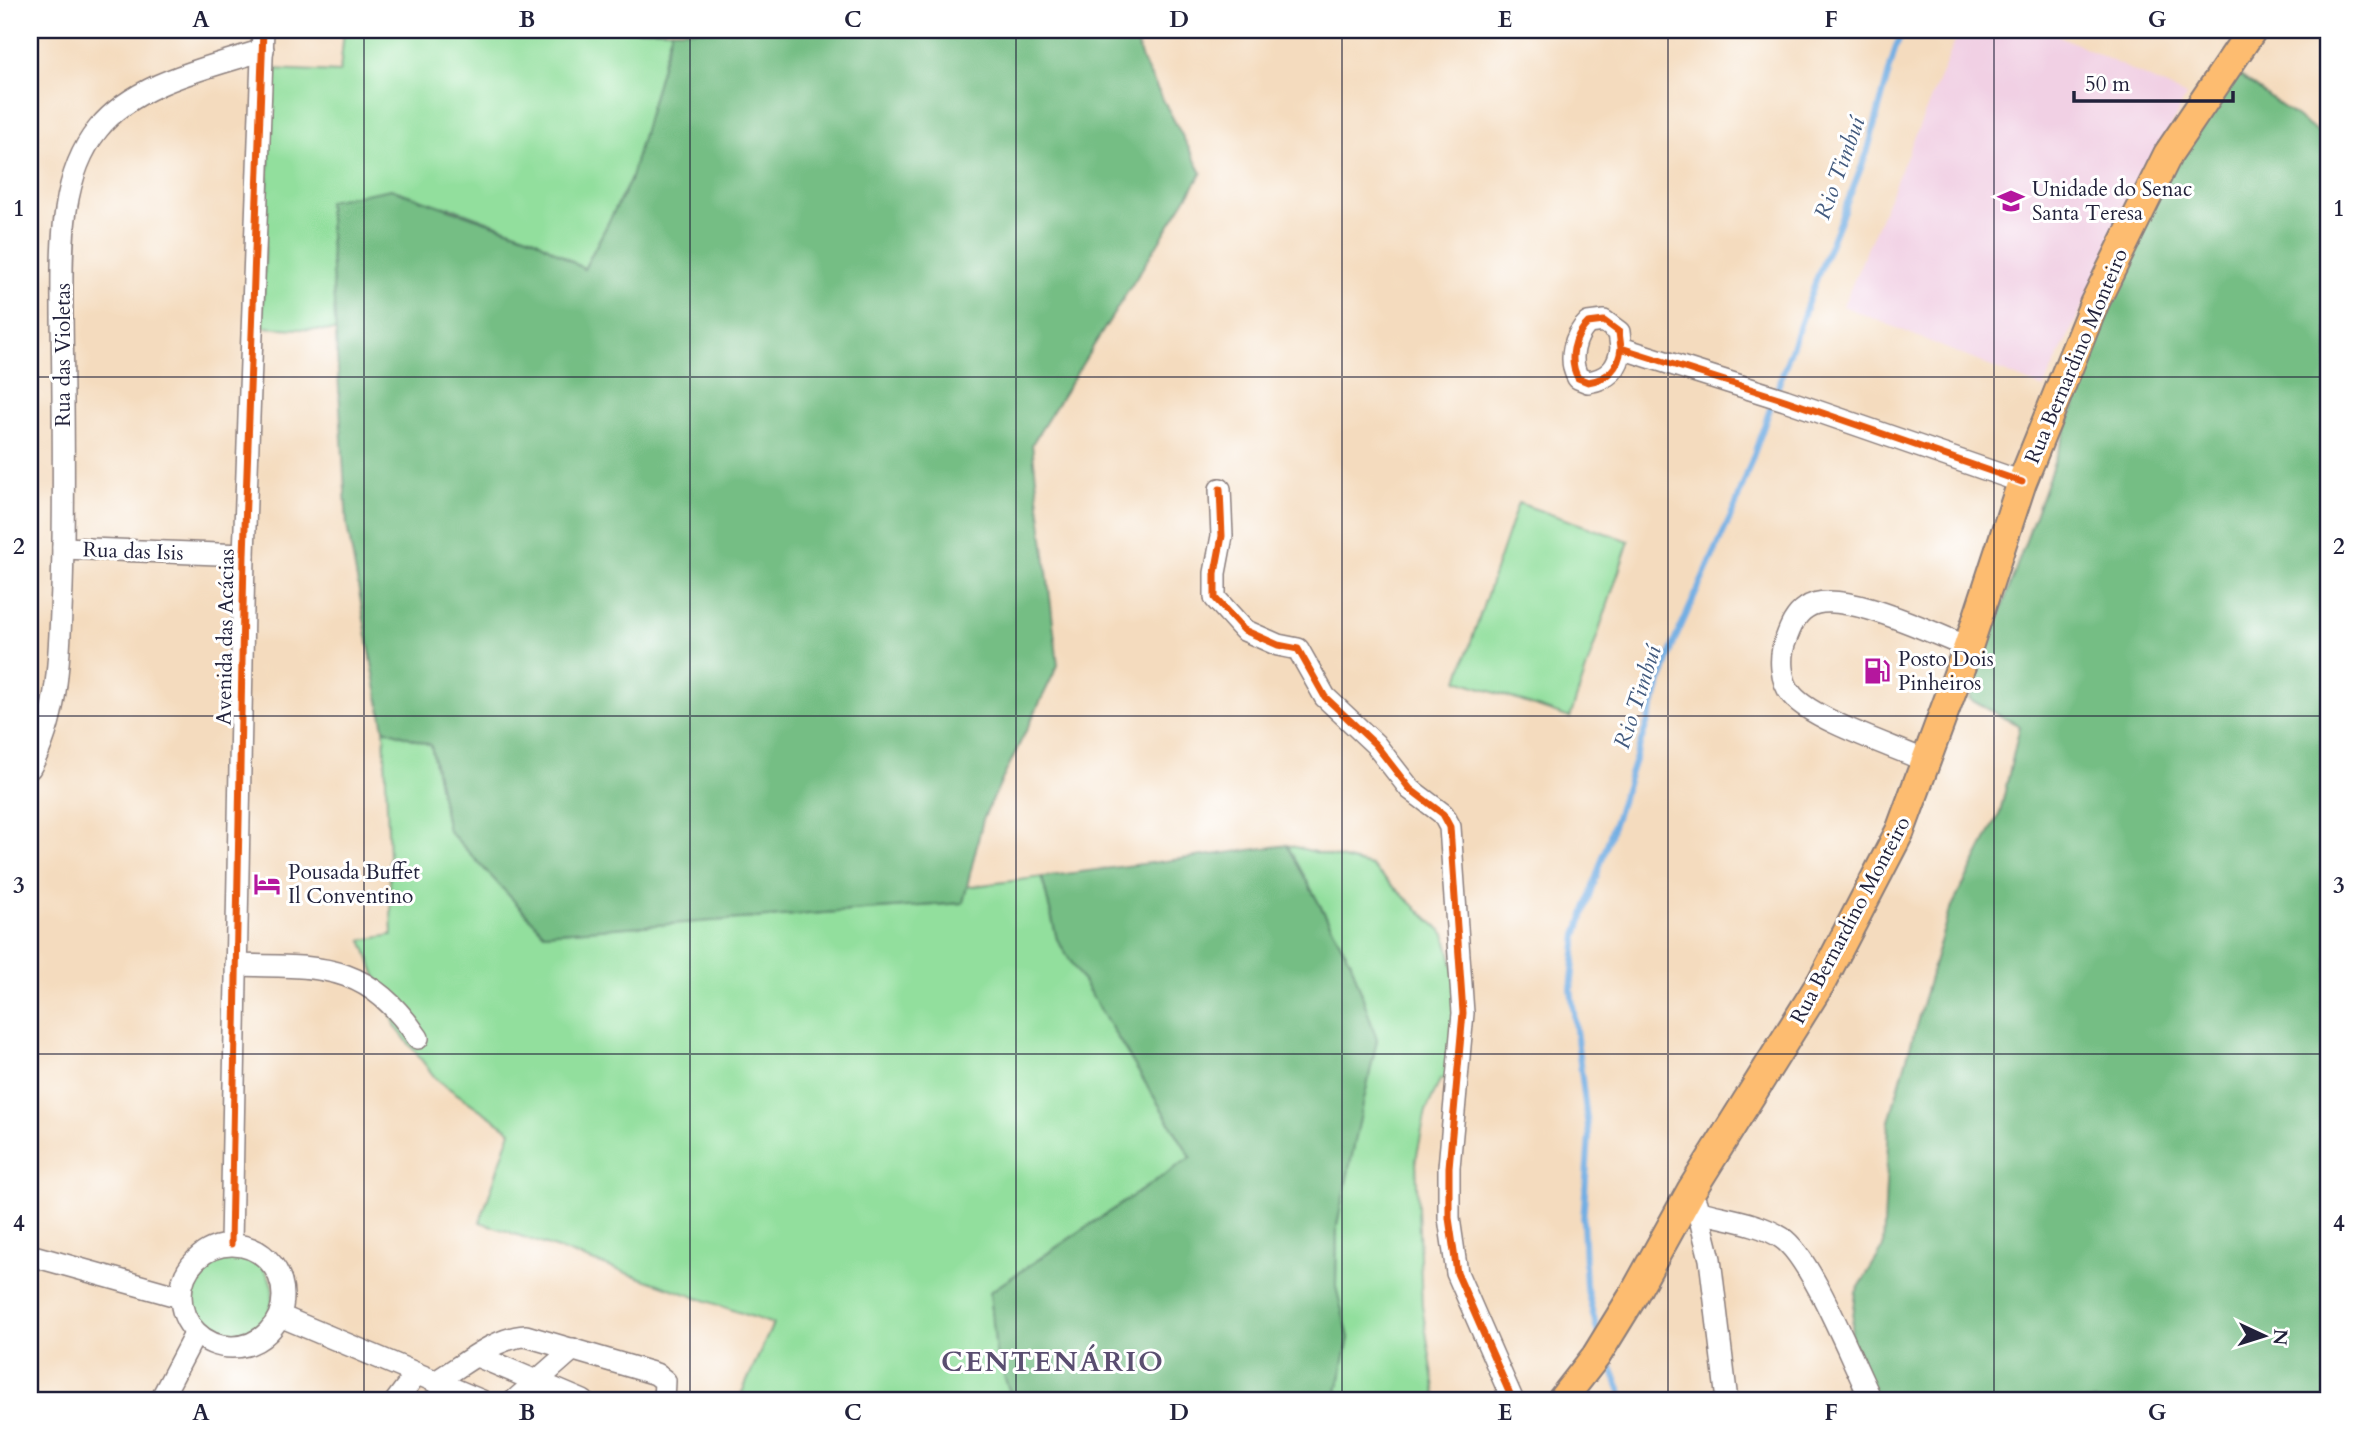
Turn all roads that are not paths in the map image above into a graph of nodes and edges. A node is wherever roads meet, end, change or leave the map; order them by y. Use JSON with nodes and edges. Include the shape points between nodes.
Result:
{"nodes":[{"id":1,"x":2252,"y":30,"type":"edge"},
{"id":2,"x":263,"y":40,"type":"edge"},
{"id":3,"x":1621,"y":348,"type":"dead end"},
{"id":4,"x":2022,"y":482,"type":"junction"},
{"id":5,"x":1220,"y":489,"type":"dead end"},
{"id":6,"x":63,"y":548,"type":"junction"},
{"id":7,"x":244,"y":555,"type":"junction"},
{"id":8,"x":1968,"y":647,"type":"junction"},
{"id":9,"x":1926,"y":761,"type":"junction"},
{"id":10,"x":30,"y":768,"type":"edge"},
{"id":11,"x":236,"y":965,"type":"junction"},
{"id":12,"x":418,"y":1038,"type":"dead end"},
{"id":13,"x":1696,"y":1202,"type":"junction"},
{"id":14,"x":231,"y":1244,"type":"junction"},
{"id":15,"x":30,"y":1255,"type":"edge"},
{"id":16,"x":180,"y":1297,"type":"junction"},
{"id":17,"x":280,"y":1316,"type":"junction"},
{"id":18,"x":195,"y":1334,"type":"junction"},
{"id":19,"x":573,"y":1349,"type":"junction"},
{"id":20,"x":477,"y":1356,"type":"junction"},
{"id":21,"x":426,"y":1378,"type":"junction"},
{"id":22,"x":537,"y":1383,"type":"junction"},
{"id":23,"x":160,"y":1401,"type":"edge"},
{"id":24,"x":396,"y":1401,"type":"edge"},
{"id":25,"x":482,"y":1401,"type":"edge"},
{"id":26,"x":514,"y":1401,"type":"edge"},
{"id":27,"x":583,"y":1401,"type":"edge"},
{"id":28,"x":664,"y":1401,"type":"edge"},
{"id":29,"x":1513,"y":1401,"type":"edge"},
{"id":30,"x":1561,"y":1401,"type":"edge"},
{"id":31,"x":1727,"y":1401,"type":"edge"},
{"id":32,"x":1872,"y":1401,"type":"edge"}],
"edges":[{"from":1,"to":4,"type":"main road","name":"Rua Bernardino Monteiro","via":[[2168,154],[2094,304]]},
{"from":2,"to":6,"type":"street","name":"Rua das Violetas","via":[[129,102],[98,128],[79,158],[62,259]]},
{"from":2,"to":7,"type":"street","name":"Avenida das Acácias"},
{"from":3,"to":4,"type":"street"},
{"from":4,"to":8,"type":"main road","name":"Rua Bernardino Monteiro"},
{"from":5,"to":29,"type":"street","via":[[1222,536],[1214,584],[1218,606],[1244,629],[1302,653],[1325,697],[1375,744],[1409,789],[1443,814],[1450,827],[1463,1013],[1449,1218],[1457,1273]]},
{"from":6,"to":7,"type":"street","name":"Rua das Isis"},
{"from":6,"to":10,"type":"street","name":"Rua das Violetas","via":[[58,670],[49,721]]},
{"from":7,"to":11,"type":"street","name":"Avenida das Acácias"},
{"from":8,"to":9,"type":"main road","name":"Rua Bernardino Monteiro"},
{"from":8,"to":9,"type":"street","via":[[1850,603],[1828,601],[1807,607],[1792,622],[1783,646],[1782,671],[1790,694],[1808,710]]},
{"from":9,"to":13,"type":"main road","name":"Rua Bernardino Monteiro","via":[[1900,831],[1822,981]]},
{"from":11,"to":12,"type":"street","via":[[340,971],[388,1001]]},
{"from":11,"to":14,"type":"street","name":"Avenida das Acácias"},
{"from":13,"to":30,"type":"main road","name":"Rua Bernardino Monteiro","via":[[1596,1356]]},
{"from":13,"to":31,"type":"street","via":[[1710,1259]]},
{"from":13,"to":32,"type":"street","via":[[1782,1238],[1797,1252]]},
{"from":14,"to":16,"type":"street","via":[[211,1248],[195,1260],[184,1277]]},
{"from":14,"to":17,"type":"street","via":[[251,1248],[268,1259],[284,1296]]},
{"from":15,"to":16,"type":"street"},
{"from":16,"to":18,"type":"street","via":[[184,1317]]},
{"from":17,"to":18,"type":"street","via":[[268,1333],[252,1344],[232,1349],[212,1345]]},
{"from":17,"to":21,"type":"street"},
{"from":18,"to":23,"type":"street"},
{"from":19,"to":20,"type":"street","via":[[514,1336]]},
{"from":19,"to":22,"type":"street"},
{"from":19,"to":28,"type":"street","via":[[656,1374],[665,1381]]},
{"from":20,"to":21,"type":"street"},
{"from":20,"to":22,"type":"street"},
{"from":21,"to":24,"type":"street"},
{"from":21,"to":25,"type":"street"},
{"from":22,"to":26,"type":"street"},
{"from":22,"to":27,"type":"street"}]}
